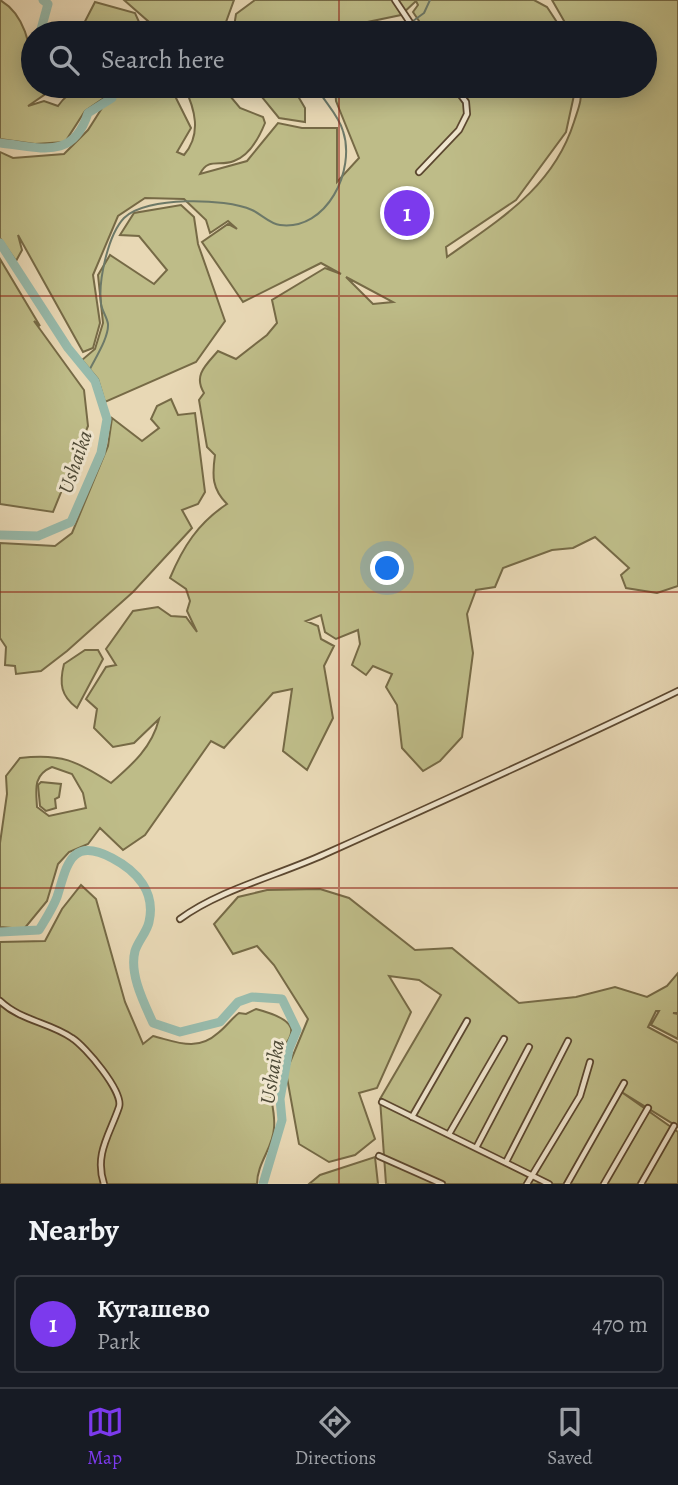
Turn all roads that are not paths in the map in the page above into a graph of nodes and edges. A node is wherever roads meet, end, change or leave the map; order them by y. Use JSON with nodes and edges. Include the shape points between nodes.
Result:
{"nodes":[{"id":1,"x":395,"y":0,"type":"edge"},
{"id":2,"x":410,"y":21,"type":"edge"},
{"id":3,"x":462,"y":98,"type":"edge"},
{"id":4,"x":419,"y":172,"type":"dead end"},
{"id":5,"x":678,"y":691,"type":"edge"},
{"id":6,"x":180,"y":919,"type":"dead end"},
{"id":7,"x":0,"y":1001,"type":"edge"},
{"id":8,"x":467,"y":1020,"type":"dead end"},
{"id":9,"x":504,"y":1039,"type":"dead end"},
{"id":10,"x":568,"y":1041,"type":"dead end"},
{"id":11,"x":529,"y":1047,"type":"dead end"},
{"id":12,"x":590,"y":1062,"type":"dead end"},
{"id":13,"x":624,"y":1083,"type":"dead end"},
{"id":14,"x":383,"y":1102,"type":"dead end"},
{"id":15,"x":649,"y":1108,"type":"dead end"},
{"id":16,"x":412,"y":1117,"type":"junction"},
{"id":17,"x":674,"y":1126,"type":"dead end"},
{"id":18,"x":449,"y":1134,"type":"junction"},
{"id":19,"x":477,"y":1146,"type":"junction"},
{"id":20,"x":379,"y":1156,"type":"dead end"},
{"id":21,"x":506,"y":1162,"type":"junction"},
{"id":22,"x":533,"y":1175,"type":"junction"},
{"id":23,"x":104,"y":1184,"type":"edge"},
{"id":24,"x":442,"y":1184,"type":"edge"},
{"id":25,"x":527,"y":1184,"type":"edge"},
{"id":26,"x":550,"y":1184,"type":"edge"},
{"id":27,"x":567,"y":1184,"type":"edge"},
{"id":28,"x":604,"y":1184,"type":"edge"},
{"id":29,"x":641,"y":1184,"type":"edge"}],
"edges":[{"from":1,"to":2,"type":"street"},
{"from":3,"to":4,"type":"street","via":[[464,121]]},
{"from":5,"to":6,"type":"street","via":[[530,764],[275,877],[202,903]]},
{"from":7,"to":23,"type":"street","via":[[29,1021],[76,1040],[119,1091],[119,1108],[100,1156]]},
{"from":8,"to":16,"type":"street"},
{"from":9,"to":18,"type":"street"},
{"from":10,"to":21,"type":"street"},
{"from":11,"to":19,"type":"street"},
{"from":12,"to":22,"type":"street","via":[[580,1096]]},
{"from":13,"to":27,"type":"street"},
{"from":14,"to":16,"type":"street"},
{"from":15,"to":28,"type":"street"},
{"from":16,"to":18,"type":"street"},
{"from":17,"to":29,"type":"street"},
{"from":18,"to":19,"type":"street"},
{"from":19,"to":21,"type":"street"},
{"from":20,"to":24,"type":"street"},
{"from":21,"to":22,"type":"street"},
{"from":22,"to":25,"type":"street"},
{"from":22,"to":26,"type":"street"}]}
